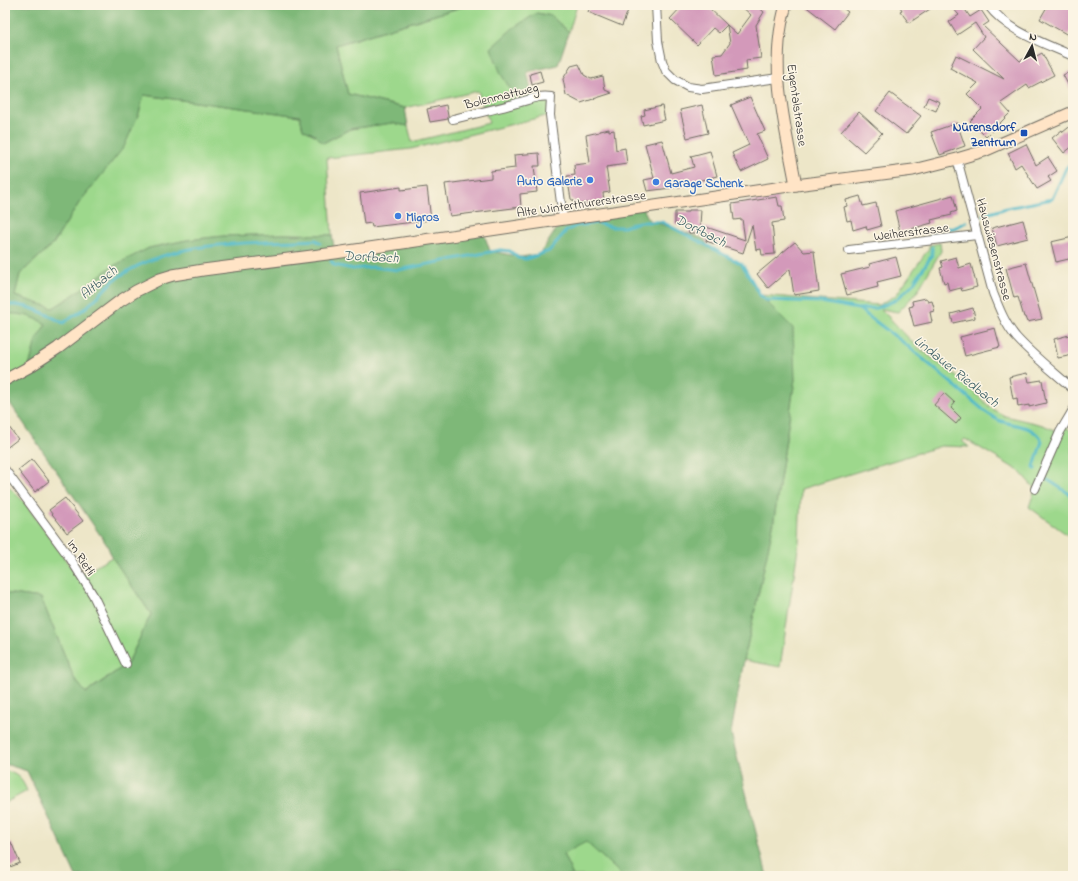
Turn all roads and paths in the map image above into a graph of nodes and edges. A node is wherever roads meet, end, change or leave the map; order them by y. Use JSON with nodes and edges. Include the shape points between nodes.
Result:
{"nodes":[{"id":1,"x":656,"y":5,"type":"edge"},
{"id":2,"x":786,"y":5,"type":"edge"},
{"id":3,"x":988,"y":5,"type":"edge"},
{"id":4,"x":1073,"y":56,"type":"edge"},
{"id":5,"x":778,"y":78,"type":"junction"},
{"id":6,"x":1073,"y":112,"type":"edge"},
{"id":7,"x":453,"y":119,"type":"dead end"},
{"id":8,"x":958,"y":159,"type":"junction"},
{"id":9,"x":796,"y":185,"type":"junction"},
{"id":10,"x":564,"y":220,"type":"junction"},
{"id":11,"x":977,"y":235,"type":"junction"},
{"id":12,"x":849,"y":250,"type":"dead end"},
{"id":13,"x":5,"y":380,"type":"edge"},
{"id":14,"x":1073,"y":389,"type":"edge"},
{"id":15,"x":1073,"y":410,"type":"edge"},
{"id":16,"x":5,"y":470,"type":"edge"},
{"id":17,"x":1035,"y":489,"type":"dead end"},
{"id":18,"x":126,"y":664,"type":"dead end"}],
"edges":[{"from":1,"to":5,"type":"street","via":[[662,61],[666,71],[675,80],[688,87],[702,89]]},
{"from":2,"to":5,"type":"main road","name":"Eigentalstrasse","via":[[780,34]]},
{"from":3,"to":4,"type":"street","via":[[1011,26]]},
{"from":5,"to":9,"type":"main road","name":"Eigentalstrasse"},
{"from":6,"to":8,"type":"main road","name":"Alte Winterthurerstrasse","via":[[984,152]]},
{"from":7,"to":10,"type":"street","name":"Bolenmattweg","via":[[533,98],[551,97],[550,115]]},
{"from":8,"to":9,"type":"main road","name":"Alte Winterthurerstrasse","via":[[913,170]]},
{"from":8,"to":11,"type":"street","name":"Hauswiesenstrasse"},
{"from":9,"to":10,"type":"main road","name":"Alte Winterthurerstrasse"},
{"from":10,"to":13,"type":"main road","name":"Alte Winterthurerstrasse","via":[[173,275],[136,291],[58,348]]},
{"from":11,"to":12,"type":"street","name":"Weiherstrasse"},
{"from":11,"to":14,"type":"street","name":"Hauswiesenstrasse","via":[[1001,314],[1015,336]]},
{"from":15,"to":17,"type":"street","via":[[1060,432]]},
{"from":16,"to":18,"type":"street","name":"Im Rietli","via":[[70,558],[96,601]]}]}
